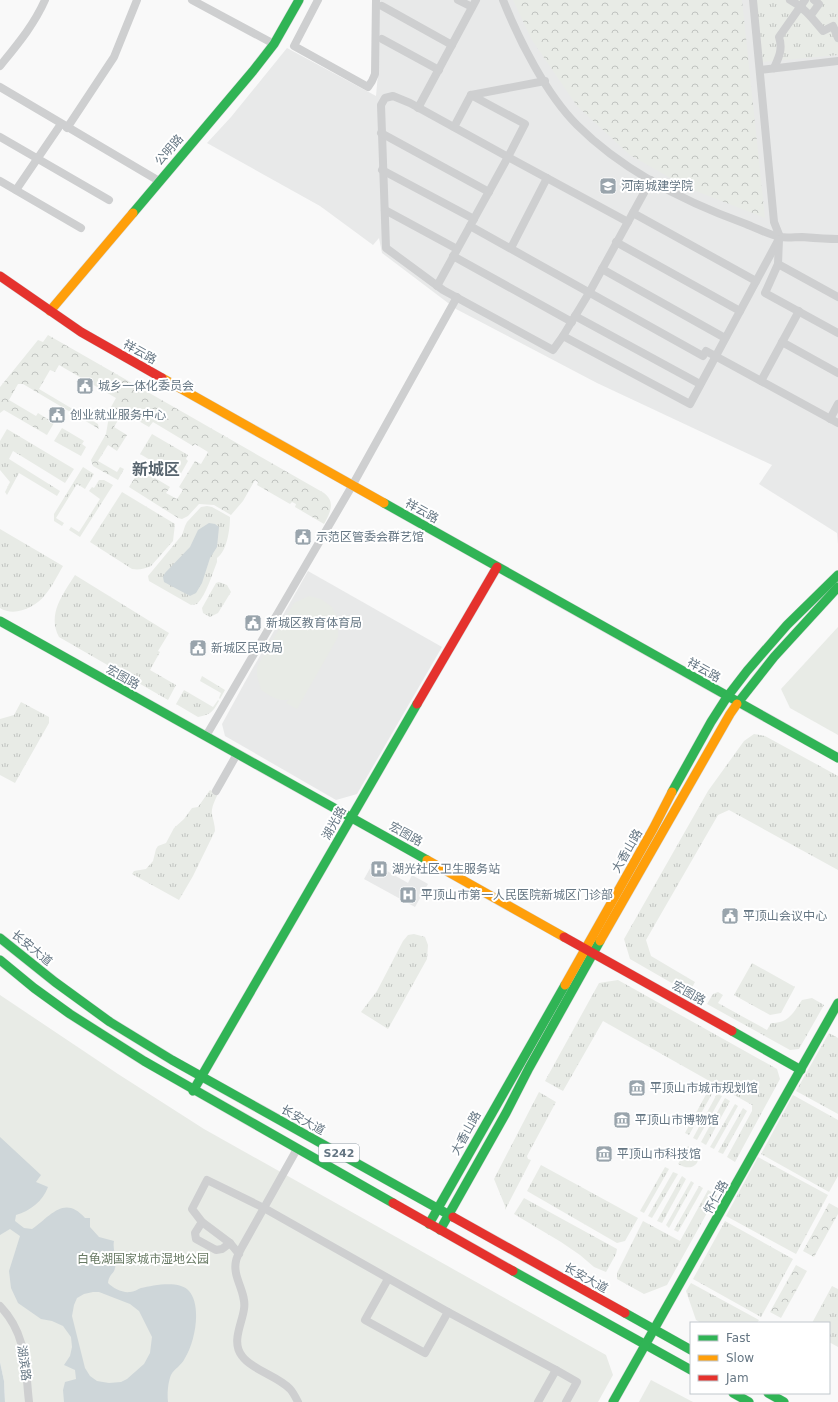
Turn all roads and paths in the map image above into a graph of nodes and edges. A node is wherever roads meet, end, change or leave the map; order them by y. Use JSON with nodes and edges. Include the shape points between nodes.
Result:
{"nodes":[{"id":1,"x":45,"y":0,"type":"edge"},
{"id":2,"x":137,"y":0,"type":"edge"},
{"id":3,"x":192,"y":0,"type":"edge"},
{"id":4,"x":299,"y":0,"type":"edge"},
{"id":5,"x":318,"y":0,"type":"edge"},
{"id":6,"x":458,"y":0,"type":"edge"},
{"id":7,"x":502,"y":0,"type":"edge"},
{"id":8,"x":753,"y":0,"type":"edge"},
{"id":9,"x":790,"y":0,"type":"edge"},
{"id":10,"x":814,"y":0,"type":"edge"},
{"id":11,"x":379,"y":3,"type":"edge"},
{"id":12,"x":803,"y":3,"type":"edge"},
{"id":13,"x":474,"y":4,"type":"edge"},
{"id":14,"x":810,"y":15,"type":"junction"},
{"id":15,"x":838,"y":38,"type":"edge"},
{"id":16,"x":382,"y":39,"type":"dead end"},
{"id":17,"x":274,"y":44,"type":"junction"},
{"id":18,"x":452,"y":44,"type":"junction"},
{"id":19,"x":838,"y":61,"type":"edge"},
{"id":20,"x":0,"y":66,"type":"edge"},
{"id":21,"x":774,"y":68,"type":"junction"},
{"id":22,"x":439,"y":70,"type":"junction"},
{"id":23,"x":760,"y":70,"type":"junction"},
{"id":24,"x":545,"y":81,"type":"junction"},
{"id":25,"x":0,"y":87,"type":"edge"},
{"id":26,"x":471,"y":95,"type":"junction"},
{"id":27,"x":418,"y":108,"type":"junction"},
{"id":28,"x":64,"y":126,"type":"junction"},
{"id":29,"x":454,"y":127,"type":"junction"},
{"id":30,"x":381,"y":134,"type":"junction"},
{"id":31,"x":0,"y":137,"type":"edge"},
{"id":32,"x":508,"y":157,"type":"junction"},
{"id":33,"x":38,"y":159,"type":"junction"},
{"id":34,"x":382,"y":170,"type":"junction"},
{"id":35,"x":547,"y":178,"type":"junction"},
{"id":36,"x":651,"y":180,"type":"junction"},
{"id":37,"x":0,"y":181,"type":"edge"},
{"id":38,"x":158,"y":181,"type":"junction"},
{"id":39,"x":16,"y":190,"type":"junction"},
{"id":40,"x":489,"y":192,"type":"junction"},
{"id":41,"x":110,"y":200,"type":"dead end"},
{"id":42,"x":385,"y":210,"type":"junction"},
{"id":43,"x":633,"y":213,"type":"junction"},
{"id":44,"x":628,"y":222,"type":"junction"},
{"id":45,"x":472,"y":223,"type":"junction"},
{"id":46,"x":81,"y":228,"type":"dead end"},
{"id":47,"x":780,"y":237,"type":"junction"},
{"id":48,"x":838,"y":239,"type":"edge"},
{"id":49,"x":616,"y":242,"type":"junction"},
{"id":50,"x":458,"y":248,"type":"junction"},
{"id":51,"x":512,"y":248,"type":"junction"},
{"id":52,"x":453,"y":256,"type":"junction"},
{"id":53,"x":778,"y":264,"type":"junction"},
{"id":54,"x":602,"y":268,"type":"junction"},
{"id":55,"x":0,"y":276,"type":"edge"},
{"id":56,"x":756,"y":281,"type":"junction"},
{"id":57,"x":437,"y":286,"type":"junction"},
{"id":58,"x":589,"y":293,"type":"junction"},
{"id":59,"x":457,"y":297,"type":"junction"},
{"id":60,"x":838,"y":297,"type":"edge"},
{"id":61,"x":50,"y":311,"type":"junction"},
{"id":62,"x":740,"y":311,"type":"junction"},
{"id":63,"x":799,"y":311,"type":"junction"},
{"id":64,"x":574,"y":319,"type":"junction"},
{"id":65,"x":838,"y":333,"type":"edge"},
{"id":66,"x":563,"y":336,"type":"junction"},
{"id":67,"x":725,"y":338,"type":"junction"},
{"id":68,"x":782,"y":342,"type":"junction"},
{"id":69,"x":715,"y":356,"type":"junction"},
{"id":70,"x":838,"y":373,"type":"edge"},
{"id":71,"x":761,"y":381,"type":"junction"},
{"id":72,"x":700,"y":384,"type":"junction"},
{"id":73,"x":838,"y":404,"type":"edge"},
{"id":74,"x":830,"y":419,"type":"junction"},
{"id":75,"x":838,"y":423,"type":"edge"},
{"id":76,"x":352,"y":486,"type":"junction"},
{"id":77,"x":497,"y":567,"type":"junction"},
{"id":78,"x":838,"y":575,"type":"edge"},
{"id":79,"x":838,"y":587,"type":"edge"},
{"id":80,"x":0,"y":621,"type":"edge"},
{"id":81,"x":727,"y":696,"type":"junction"},
{"id":82,"x":737,"y":702,"type":"junction"},
{"id":83,"x":206,"y":736,"type":"junction"},
{"id":84,"x":237,"y":754,"type":"junction"},
{"id":85,"x":838,"y":758,"type":"edge"},
{"id":86,"x":216,"y":791,"type":"dead end"},
{"id":87,"x":351,"y":818,"type":"junction"},
{"id":88,"x":0,"y":938,"type":"edge"},
{"id":89,"x":589,"y":950,"type":"junction"},
{"id":90,"x":0,"y":960,"type":"edge"},
{"id":91,"x":838,"y":1003,"type":"edge"},
{"id":92,"x":800,"y":1070,"type":"junction"},
{"id":93,"x":201,"y":1077,"type":"junction"},
{"id":94,"x":193,"y":1091,"type":"junction"},
{"id":95,"x":297,"y":1149,"type":"junction"},
{"id":96,"x":264,"y":1208,"type":"junction"},
{"id":97,"x":438,"y":1208,"type":"junction"},
{"id":98,"x":449,"y":1215,"type":"junction"},
{"id":99,"x":202,"y":1222,"type":"junction"},
{"id":100,"x":429,"y":1224,"type":"junction"},
{"id":101,"x":440,"y":1230,"type":"junction"},
{"id":102,"x":230,"y":1243,"type":"junction"},
{"id":103,"x":239,"y":1254,"type":"junction"},
{"id":104,"x":388,"y":1279,"type":"junction"},
{"id":105,"x":0,"y":1306,"type":"edge"},
{"id":106,"x":448,"y":1312,"type":"junction"},
{"id":107,"x":655,"y":1330,"type":"junction"},
{"id":108,"x":646,"y":1346,"type":"junction"},
{"id":109,"x":690,"y":1349,"type":"edge"},
{"id":110,"x":690,"y":1369,"type":"edge"},
{"id":111,"x":556,"y":1370,"type":"junction"},
{"id":112,"x":735,"y":1394,"type":"edge"},
{"id":113,"x":770,"y":1394,"type":"edge"},
{"id":114,"x":29,"y":1402,"type":"edge"},
{"id":115,"x":298,"y":1402,"type":"edge"},
{"id":116,"x":538,"y":1402,"type":"edge"},
{"id":117,"x":566,"y":1402,"type":"edge"},
{"id":118,"x":614,"y":1402,"type":"edge"},
{"id":119,"x":749,"y":1402,"type":"edge"},
{"id":120,"x":784,"y":1402,"type":"edge"}],
"edges":[{"from":1,"to":20,"type":"street","via":[[23,38]]},
{"from":2,"to":28,"type":"street","via":[[114,57]]},
{"from":3,"to":17,"type":"street"},
{"from":4,"to":17,"type":"main road","name":"公明路"},
{"from":5,"to":11,"type":"street","via":[[294,46],[368,87],[375,74]]},
{"from":6,"to":13,"type":"street"},
{"from":7,"to":24,"type":"street","via":[[523,44]]},
{"from":8,"to":23,"type":"street"},
{"from":9,"to":12,"type":"street"},
{"from":10,"to":14,"type":"street","via":[[819,4]]},
{"from":11,"to":18,"type":"street"},
{"from":12,"to":14,"type":"street"},
{"from":12,"to":21,"type":"street","via":[[779,37],[782,46]]},
{"from":13,"to":18,"type":"street"},
{"from":14,"to":15,"type":"street","via":[[823,31],[833,26]]},
{"from":16,"to":22,"type":"street"},
{"from":17,"to":38,"type":"main road","name":"公明路"},
{"from":18,"to":22,"type":"street"},
{"from":19,"to":21,"type":"street"},
{"from":21,"to":23,"type":"street"},
{"from":22,"to":27,"type":"street"},
{"from":23,"to":47,"type":"street","via":[[774,222]]},
{"from":24,"to":26,"type":"street"},
{"from":24,"to":36,"type":"street","via":[[576,124],[602,148]]},
{"from":25,"to":28,"type":"street"},
{"from":26,"to":29,"type":"street"},
{"from":26,"to":32,"type":"street","via":[[525,124]]},
{"from":27,"to":29,"type":"street"},
{"from":27,"to":30,"type":"street","via":[[393,96],[385,98],[381,105]]},
{"from":28,"to":33,"type":"street"},
{"from":28,"to":38,"type":"street"},
{"from":29,"to":32,"type":"street"},
{"from":30,"to":34,"type":"street"},
{"from":30,"to":40,"type":"street"},
{"from":31,"to":33,"type":"street"},
{"from":32,"to":35,"type":"street"},
{"from":32,"to":40,"type":"street"},
{"from":33,"to":39,"type":"street"},
{"from":33,"to":41,"type":"street"},
{"from":34,"to":42,"type":"street"},
{"from":34,"to":45,"type":"street"},
{"from":35,"to":44,"type":"street"},
{"from":35,"to":51,"type":"street"},
{"from":36,"to":43,"type":"street"},
{"from":36,"to":47,"type":"street","via":[[702,206]]},
{"from":37,"to":39,"type":"street"},
{"from":38,"to":61,"type":"main road","name":"公明路"},
{"from":39,"to":46,"type":"street"},
{"from":40,"to":45,"type":"street"},
{"from":42,"to":50,"type":"street"},
{"from":42,"to":57,"type":"street","via":[[386,248]]},
{"from":43,"to":44,"type":"street"},
{"from":43,"to":56,"type":"street"},
{"from":44,"to":49,"type":"street"},
{"from":45,"to":50,"type":"street"},
{"from":45,"to":51,"type":"street"},
{"from":47,"to":48,"type":"street"},
{"from":47,"to":53,"type":"street"},
{"from":47,"to":56,"type":"street"},
{"from":49,"to":54,"type":"street"},
{"from":49,"to":62,"type":"street"},
{"from":50,"to":52,"type":"street"},
{"from":51,"to":58,"type":"street"},
{"from":52,"to":57,"type":"street"},
{"from":52,"to":64,"type":"street"},
{"from":53,"to":60,"type":"street"},
{"from":53,"to":63,"type":"street","via":[[765,293]]},
{"from":54,"to":58,"type":"street"},
{"from":54,"to":67,"type":"street"},
{"from":55,"to":61,"type":"main road","name":"祥云路"},
{"from":56,"to":62,"type":"street"},
{"from":57,"to":59,"type":"street"},
{"from":58,"to":64,"type":"street"},
{"from":58,"to":69,"type":"street","via":[[703,356],[706,351]]},
{"from":59,"to":66,"type":"street","via":[[553,350]]},
{"from":59,"to":76,"type":"street"},
{"from":61,"to":76,"type":"main road","name":"祥云路","via":[[81,332]]},
{"from":62,"to":67,"type":"street"},
{"from":63,"to":65,"type":"street"},
{"from":63,"to":68,"type":"street"},
{"from":64,"to":66,"type":"street"},
{"from":64,"to":72,"type":"street"},
{"from":66,"to":72,"type":"street","via":[[690,404]]},
{"from":67,"to":69,"type":"street"},
{"from":68,"to":70,"type":"street"},
{"from":68,"to":71,"type":"street"},
{"from":69,"to":71,"type":"street"},
{"from":69,"to":72,"type":"street"},
{"from":71,"to":74,"type":"street"},
{"from":73,"to":74,"type":"street"},
{"from":74,"to":75,"type":"street"},
{"from":76,"to":77,"type":"main road","name":"祥云路"},
{"from":76,"to":83,"type":"street"},
{"from":77,"to":81,"type":"main road","name":"祥云路"},
{"from":77,"to":87,"type":"main road","name":"湖光路"},
{"from":78,"to":81,"type":"main road","name":"大香山路","via":[[788,625]]},
{"from":79,"to":82,"type":"main road","name":"大香山路","via":[[794,634]]},
{"from":80,"to":83,"type":"main road","name":"宏图路"},
{"from":81,"to":82,"type":"main road","name":"祥云路"},
{"from":81,"to":89,"type":"main road","name":"大香山路","via":[[674,787]]},
{"from":82,"to":85,"type":"main road","name":"祥云路"},
{"from":82,"to":89,"type":"main road","name":"大香山路"},
{"from":83,"to":84,"type":"main road","name":"宏图路"},
{"from":84,"to":86,"type":"street"},
{"from":84,"to":87,"type":"main road","name":"宏图路"},
{"from":87,"to":89,"type":"main road","name":"宏图路"},
{"from":87,"to":93,"type":"main road","name":"湖光路"},
{"from":88,"to":93,"type":"main road","name":"长安大道","number":"S242","via":[[110,1022]]},
{"from":89,"to":92,"type":"main road","name":"宏图路"},
{"from":89,"to":97,"type":"main road","name":"大香山路"},
{"from":89,"to":98,"type":"main road","name":"大香山路","via":[[506,1113]]},
{"from":90,"to":94,"type":"main road","number":"S242","via":[[73,1017]]},
{"from":91,"to":92,"type":"main road","name":"怀仁路"},
{"from":92,"to":107,"type":"main road","name":"怀仁路"},
{"from":93,"to":94,"type":"main road","name":"湖光路"},
{"from":93,"to":97,"type":"main road","name":"长安大道","number":"S242"},
{"from":94,"to":95,"type":"main road","number":"S242"},
{"from":95,"to":96,"type":"street"},
{"from":95,"to":100,"type":"main road","number":"S242"},
{"from":96,"to":99,"type":"street","via":[[207,1180],[192,1209]]},
{"from":96,"to":103,"type":"street"},
{"from":96,"to":104,"type":"street"},
{"from":97,"to":98,"type":"main road","name":"长安大道","number":"S242"},
{"from":97,"to":100,"type":"main road","name":"大香山路"},
{"from":98,"to":101,"type":"main road","name":"大香山路"},
{"from":98,"to":107,"type":"main road","name":"长安大道","number":"S242"},
{"from":99,"to":102,"type":"street"},
{"from":99,"to":102,"type":"street","via":[[195,1233],[196,1239],[216,1250]]},
{"from":100,"to":101,"type":"main road","number":"S242"},
{"from":101,"to":108,"type":"main road","number":"S242"},
{"from":102,"to":103,"type":"street"},
{"from":103,"to":115,"type":"street","via":[[236,1269],[245,1308],[238,1347],[248,1362],[290,1389]]},
{"from":104,"to":106,"type":"street"},
{"from":104,"to":106,"type":"street","via":[[365,1320],[392,1335],[425,1353]]},
{"from":105,"to":114,"type":"street","name":"湖滨路","via":[[8,1314],[23,1346]]},
{"from":106,"to":111,"type":"street"},
{"from":107,"to":108,"type":"main road","name":"怀仁路"},
{"from":107,"to":109,"type":"main road","name":"长安大道","number":"S242"},
{"from":108,"to":110,"type":"main road","number":"S242"},
{"from":108,"to":118,"type":"main road","name":"怀仁路"},
{"from":111,"to":116,"type":"street"},
{"from":111,"to":117,"type":"street","via":[[577,1382]]},
{"from":112,"to":119,"type":"main road"},
{"from":113,"to":120,"type":"main road"}]}
